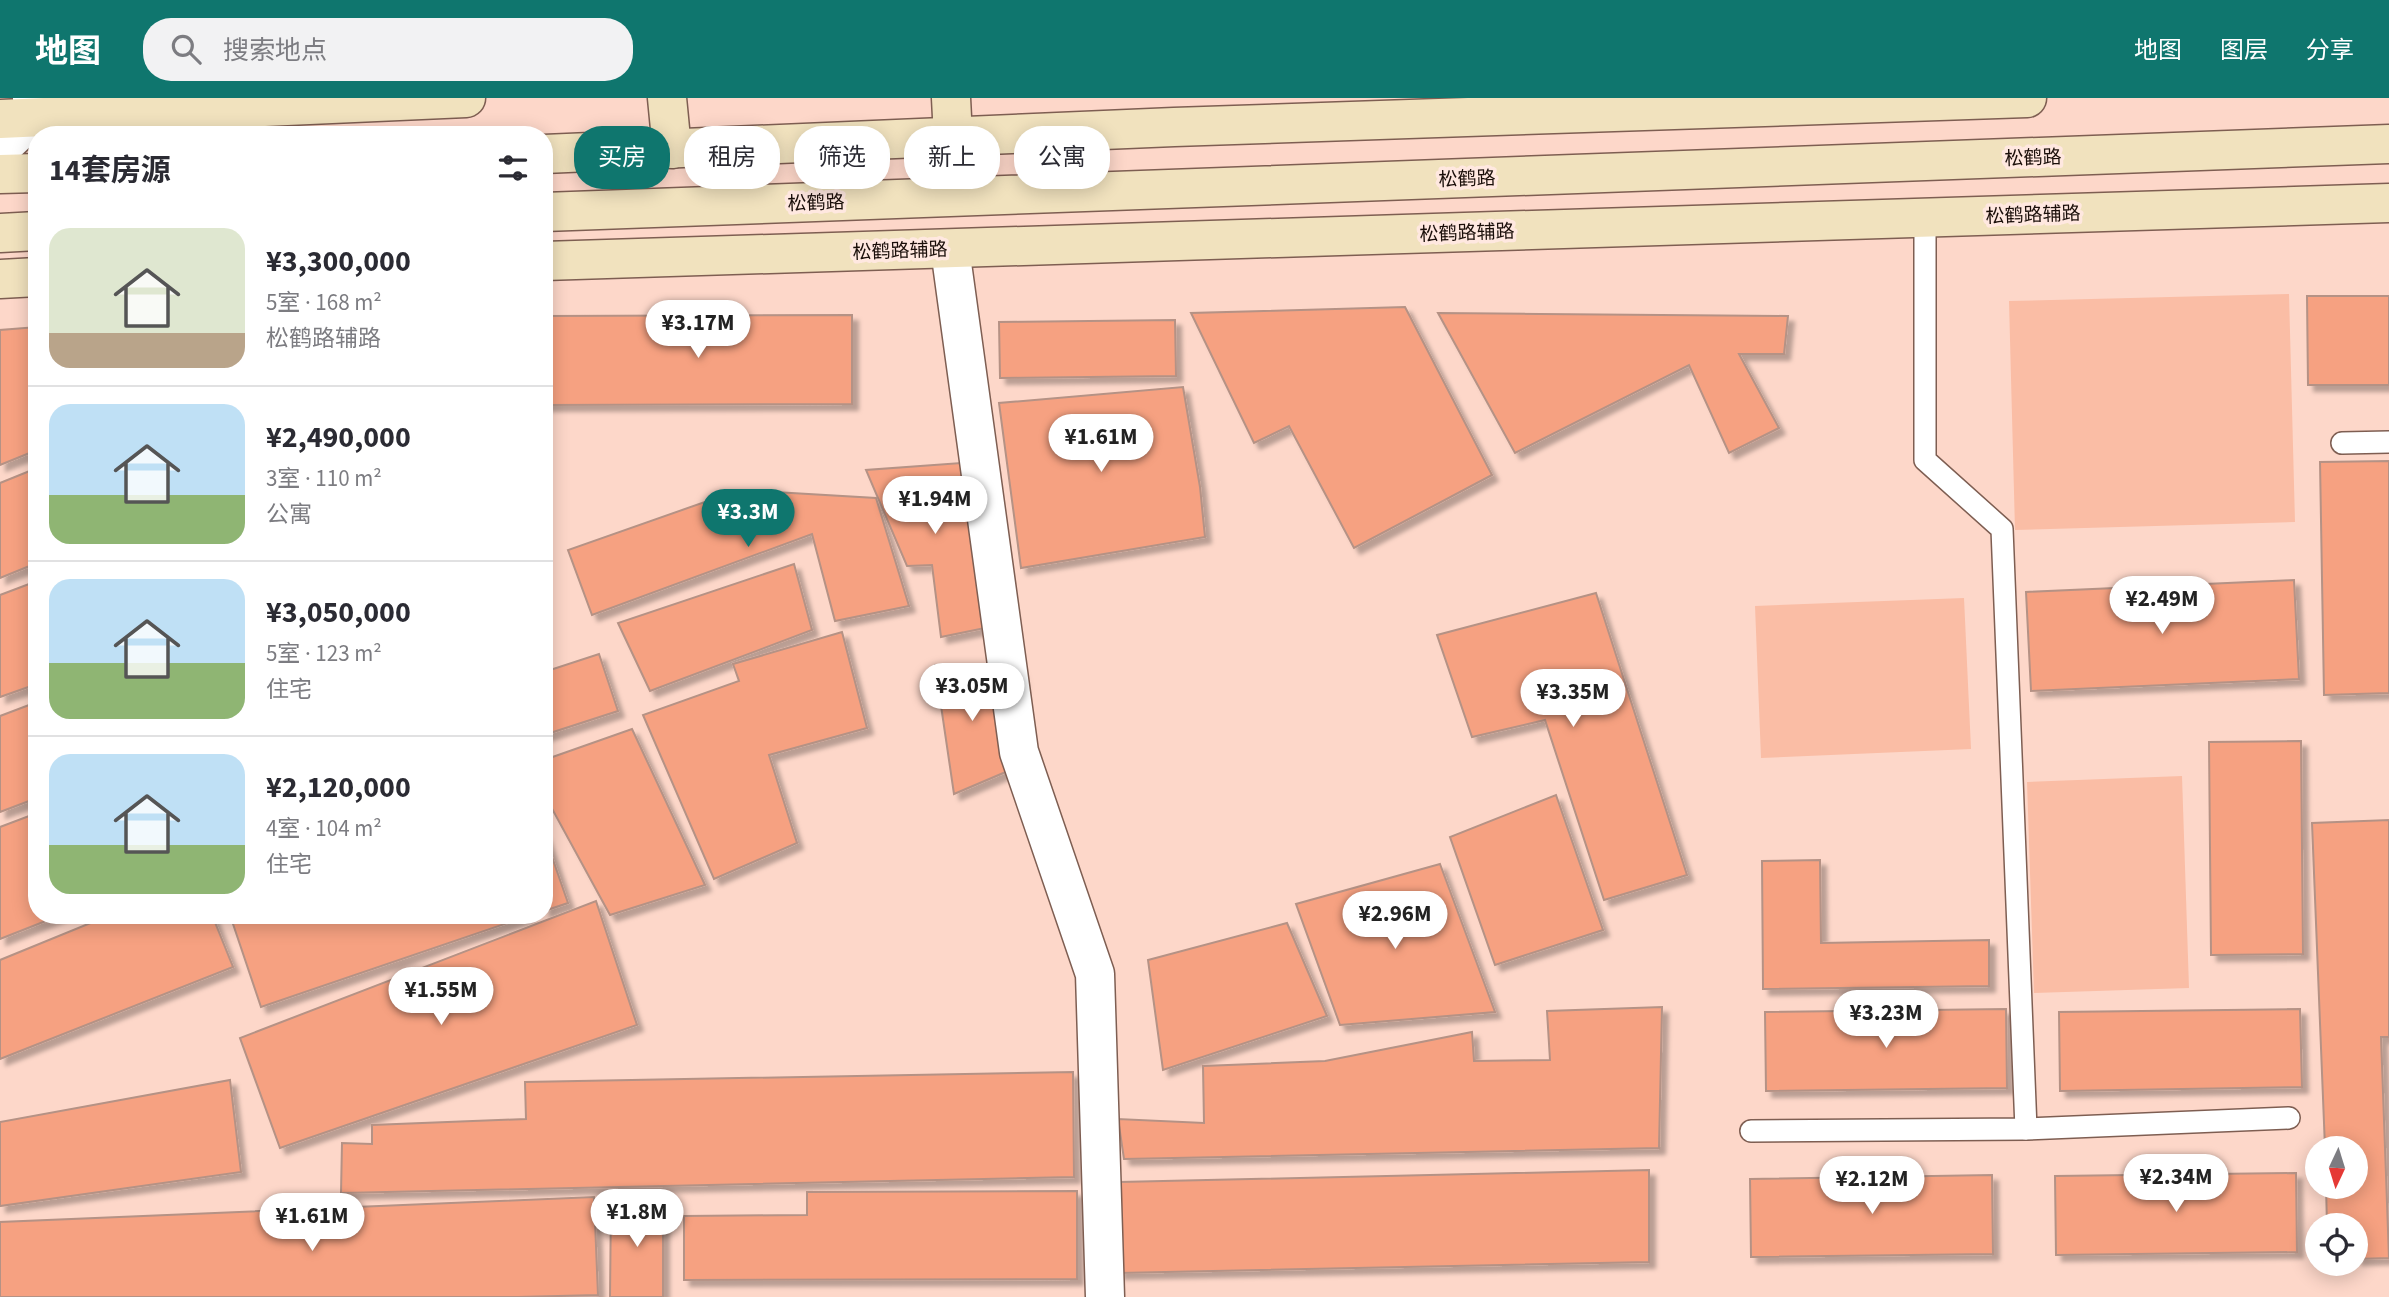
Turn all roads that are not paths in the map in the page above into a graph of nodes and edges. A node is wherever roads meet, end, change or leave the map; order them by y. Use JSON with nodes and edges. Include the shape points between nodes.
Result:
{"nodes":[{"id":1,"x":466,"y":98,"type":"edge"},
{"id":2,"x":667,"y":98,"type":"edge"},
{"id":3,"x":951,"y":98,"type":"edge"},
{"id":4,"x":2027,"y":98,"type":"edge"},
{"id":5,"x":1805,"y":102,"type":"edge"},
{"id":6,"x":22,"y":111,"type":"edge"},
{"id":7,"x":952,"y":126,"type":"edge"},
{"id":8,"x":1000,"y":135,"type":"edge"},
{"id":9,"x":904,"y":139,"type":"edge"},
{"id":10,"x":2389,"y":144,"type":"edge"},
{"id":11,"x":0,"y":149,"type":"edge"},
{"id":12,"x":671,"y":149,"type":"junction"},
{"id":13,"x":553,"y":154,"type":"edge"},
{"id":14,"x":1664,"y":171,"type":"junction"},
{"id":15,"x":28,"y":173,"type":"edge"},
{"id":16,"x":0,"y":174,"type":"edge"},
{"id":17,"x":948,"y":197,"type":"junction"},
{"id":18,"x":2389,"y":203,"type":"edge"},
{"id":19,"x":662,"y":208,"type":"junction"},
{"id":20,"x":553,"y":212,"type":"edge"},
{"id":21,"x":1925,"y":218,"type":"junction"},
{"id":22,"x":1664,"y":226,"type":"junction"},
{"id":23,"x":28,"y":231,"type":"edge"},
{"id":24,"x":0,"y":233,"type":"edge"},
{"id":25,"x":950,"y":248,"type":"junction"},
{"id":26,"x":667,"y":258,"type":"junction"},
{"id":27,"x":553,"y":261,"type":"edge"},
{"id":28,"x":28,"y":278,"type":"edge"},
{"id":29,"x":0,"y":279,"type":"edge"},
{"id":30,"x":2389,"y":442,"type":"edge"},
{"id":31,"x":2342,"y":443,"type":"dead end"},
{"id":32,"x":2290,"y":1118,"type":"dead end"},
{"id":33,"x":2026,"y":1129,"type":"junction"},
{"id":34,"x":1751,"y":1132,"type":"dead end"},
{"id":35,"x":1105,"y":1297,"type":"edge"}],
"edges":[{"from":1,"to":6,"type":"main road"},
{"from":2,"to":12,"type":"main road"},
{"from":3,"to":7,"type":"main road"},
{"from":4,"to":5,"type":"main road"},
{"from":5,"to":8,"type":"main road"},
{"from":6,"to":11,"type":"street"},
{"from":9,"to":12,"type":"main road"},
{"from":10,"to":14,"type":"main road","name":"松鹤路"},
{"from":12,"to":13,"type":"main road"},
{"from":14,"to":17,"type":"main road","name":"松鹤路"},
{"from":14,"to":22,"type":"main road"},
{"from":15,"to":16,"type":"main road"},
{"from":17,"to":19,"type":"main road","name":"松鹤路"},
{"from":17,"to":25,"type":"main road"},
{"from":18,"to":21,"type":"main road","name":"松鹤路辅路"},
{"from":19,"to":20,"type":"main road","name":"松鹤路"},
{"from":19,"to":26,"type":"main road"},
{"from":21,"to":22,"type":"main road","name":"松鹤路辅路"},
{"from":21,"to":33,"type":"lane","via":[[1925,460],[2002,529]]},
{"from":22,"to":25,"type":"main road","name":"松鹤路辅路"},
{"from":23,"to":24,"type":"main road"},
{"from":25,"to":26,"type":"main road","name":"松鹤路辅路"},
{"from":25,"to":35,"type":"street","via":[[1019,752],[1095,974]]},
{"from":26,"to":27,"type":"main road","name":"松鹤路辅路"},
{"from":28,"to":29,"type":"main road"},
{"from":30,"to":31,"type":"lane"},
{"from":32,"to":33,"type":"lane"},
{"from":33,"to":34,"type":"lane"}]}
